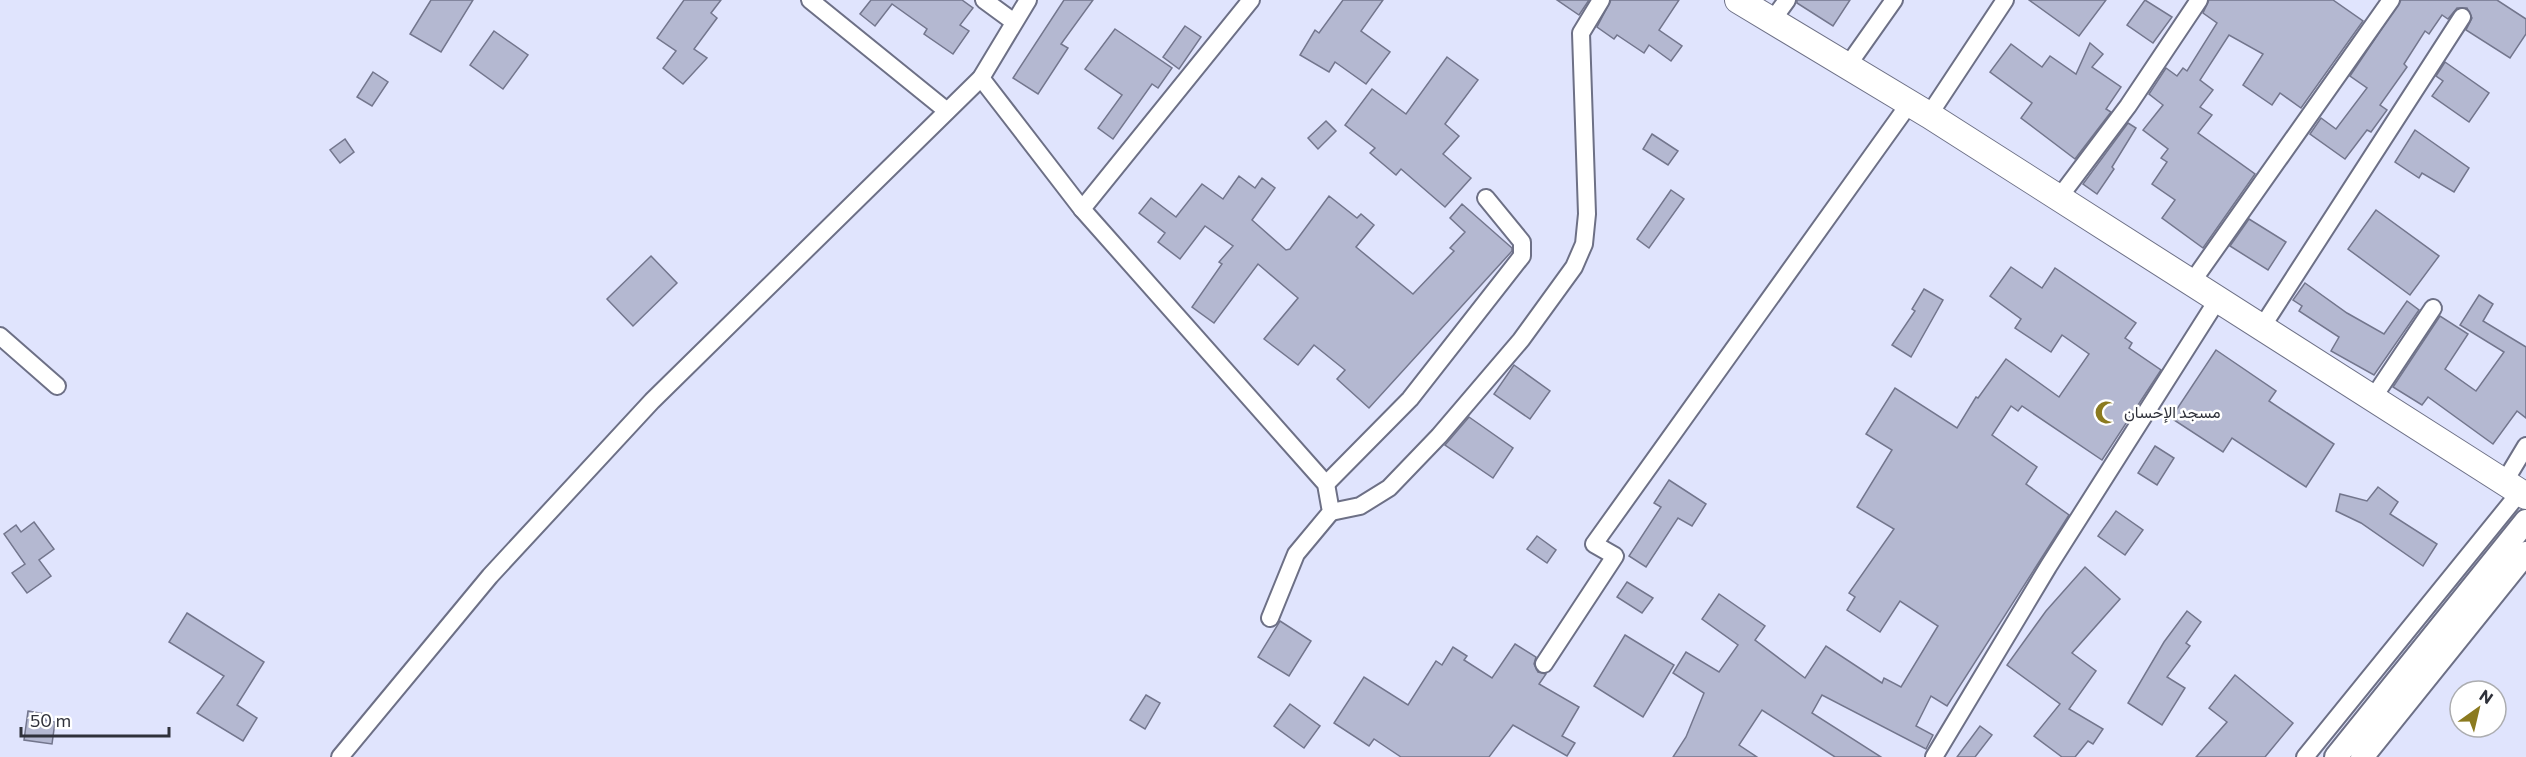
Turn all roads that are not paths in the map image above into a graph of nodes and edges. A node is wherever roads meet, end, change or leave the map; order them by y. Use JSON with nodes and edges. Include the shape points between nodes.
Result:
{"nodes":[{"id":1,"x":810,"y":0,"type":"edge"},
{"id":2,"x":984,"y":0,"type":"edge"},
{"id":3,"x":1028,"y":0,"type":"edge"},
{"id":4,"x":1251,"y":0,"type":"edge"},
{"id":5,"x":1601,"y":0,"type":"edge"},
{"id":6,"x":1738,"y":0,"type":"edge"},
{"id":7,"x":1787,"y":0,"type":"edge"},
{"id":8,"x":1894,"y":0,"type":"edge"},
{"id":9,"x":2005,"y":0,"type":"edge"},
{"id":10,"x":2199,"y":0,"type":"edge"},
{"id":11,"x":2391,"y":0,"type":"edge"},
{"id":12,"x":2462,"y":17,"type":"dead end"},
{"id":13,"x":1014,"y":22,"type":"junction"},
{"id":14,"x":1771,"y":22,"type":"junction"},
{"id":15,"x":1846,"y":68,"type":"junction"},
{"id":16,"x":981,"y":78,"type":"junction"},
{"id":17,"x":1919,"y":109,"type":"junction"},
{"id":18,"x":947,"y":111,"type":"junction"},
{"id":19,"x":1486,"y":198,"type":"dead end"},
{"id":20,"x":2058,"y":199,"type":"junction"},
{"id":21,"x":1082,"y":209,"type":"junction"},
{"id":22,"x":2192,"y":282,"type":"junction"},
{"id":23,"x":2218,"y":299,"type":"junction"},
{"id":24,"x":2433,"y":308,"type":"dead end"},
{"id":25,"x":2262,"y":327,"type":"junction"},
{"id":26,"x":0,"y":336,"type":"edge"},
{"id":27,"x":57,"y":386,"type":"dead end"},
{"id":28,"x":2373,"y":398,"type":"junction"},
{"id":29,"x":2526,"y":446,"type":"edge"},
{"id":30,"x":1326,"y":484,"type":"junction"},
{"id":31,"x":2517,"y":490,"type":"edge"},
{"id":32,"x":1331,"y":512,"type":"junction"},
{"id":33,"x":2526,"y":521,"type":"edge"},
{"id":34,"x":2526,"y":553,"type":"edge"},
{"id":35,"x":1270,"y":618,"type":"dead end"},
{"id":36,"x":1544,"y":664,"type":"dead end"},
{"id":37,"x":340,"y":757,"type":"edge"},
{"id":38,"x":1934,"y":757,"type":"edge"},
{"id":39,"x":2305,"y":757,"type":"edge"},
{"id":40,"x":2336,"y":757,"type":"edge"},
{"id":41,"x":2362,"y":757,"type":"edge"}],
"edges":[{"from":1,"to":18,"type":"street"},
{"from":2,"to":13,"type":"street"},
{"from":3,"to":13,"type":"street"},
{"from":4,"to":21,"type":"street"},
{"from":5,"to":32,"type":"street","via":[[1581,33],[1587,214],[1584,244],[1574,267],[1521,340],[1389,488],[1360,506]]},
{"from":6,"to":14,"type":"main road"},
{"from":7,"to":14,"type":"street"},
{"from":8,"to":15,"type":"street"},
{"from":9,"to":17,"type":"street"},
{"from":10,"to":20,"type":"street","via":[[2128,106]]},
{"from":11,"to":22,"type":"street"},
{"from":12,"to":25,"type":"street"},
{"from":13,"to":16,"type":"street"},
{"from":14,"to":15,"type":"main road"},
{"from":15,"to":17,"type":"main road"},
{"from":16,"to":18,"type":"street"},
{"from":16,"to":21,"type":"street"},
{"from":17,"to":20,"type":"main road"},
{"from":17,"to":36,"type":"street","via":[[1594,544],[1615,556]]},
{"from":18,"to":37,"type":"street","via":[[645,409],[490,576]]},
{"from":19,"to":30,"type":"street","via":[[1522,242],[1522,256],[1410,399]]},
{"from":20,"to":22,"type":"main road"},
{"from":21,"to":30,"type":"street"},
{"from":22,"to":23,"type":"main road"},
{"from":23,"to":25,"type":"main road"},
{"from":23,"to":38,"type":"street","via":[[2048,567]]},
{"from":24,"to":28,"type":"street"},
{"from":25,"to":28,"type":"main road"},
{"from":26,"to":27,"type":"street"},
{"from":28,"to":31,"type":"main road"},
{"from":29,"to":31,"type":"street"},
{"from":30,"to":32,"type":"street"},
{"from":31,"to":39,"type":"street"},
{"from":32,"to":35,"type":"street","via":[[1296,554]]},
{"from":33,"to":40,"type":"street"},
{"from":34,"to":41,"type":"street"}]}
